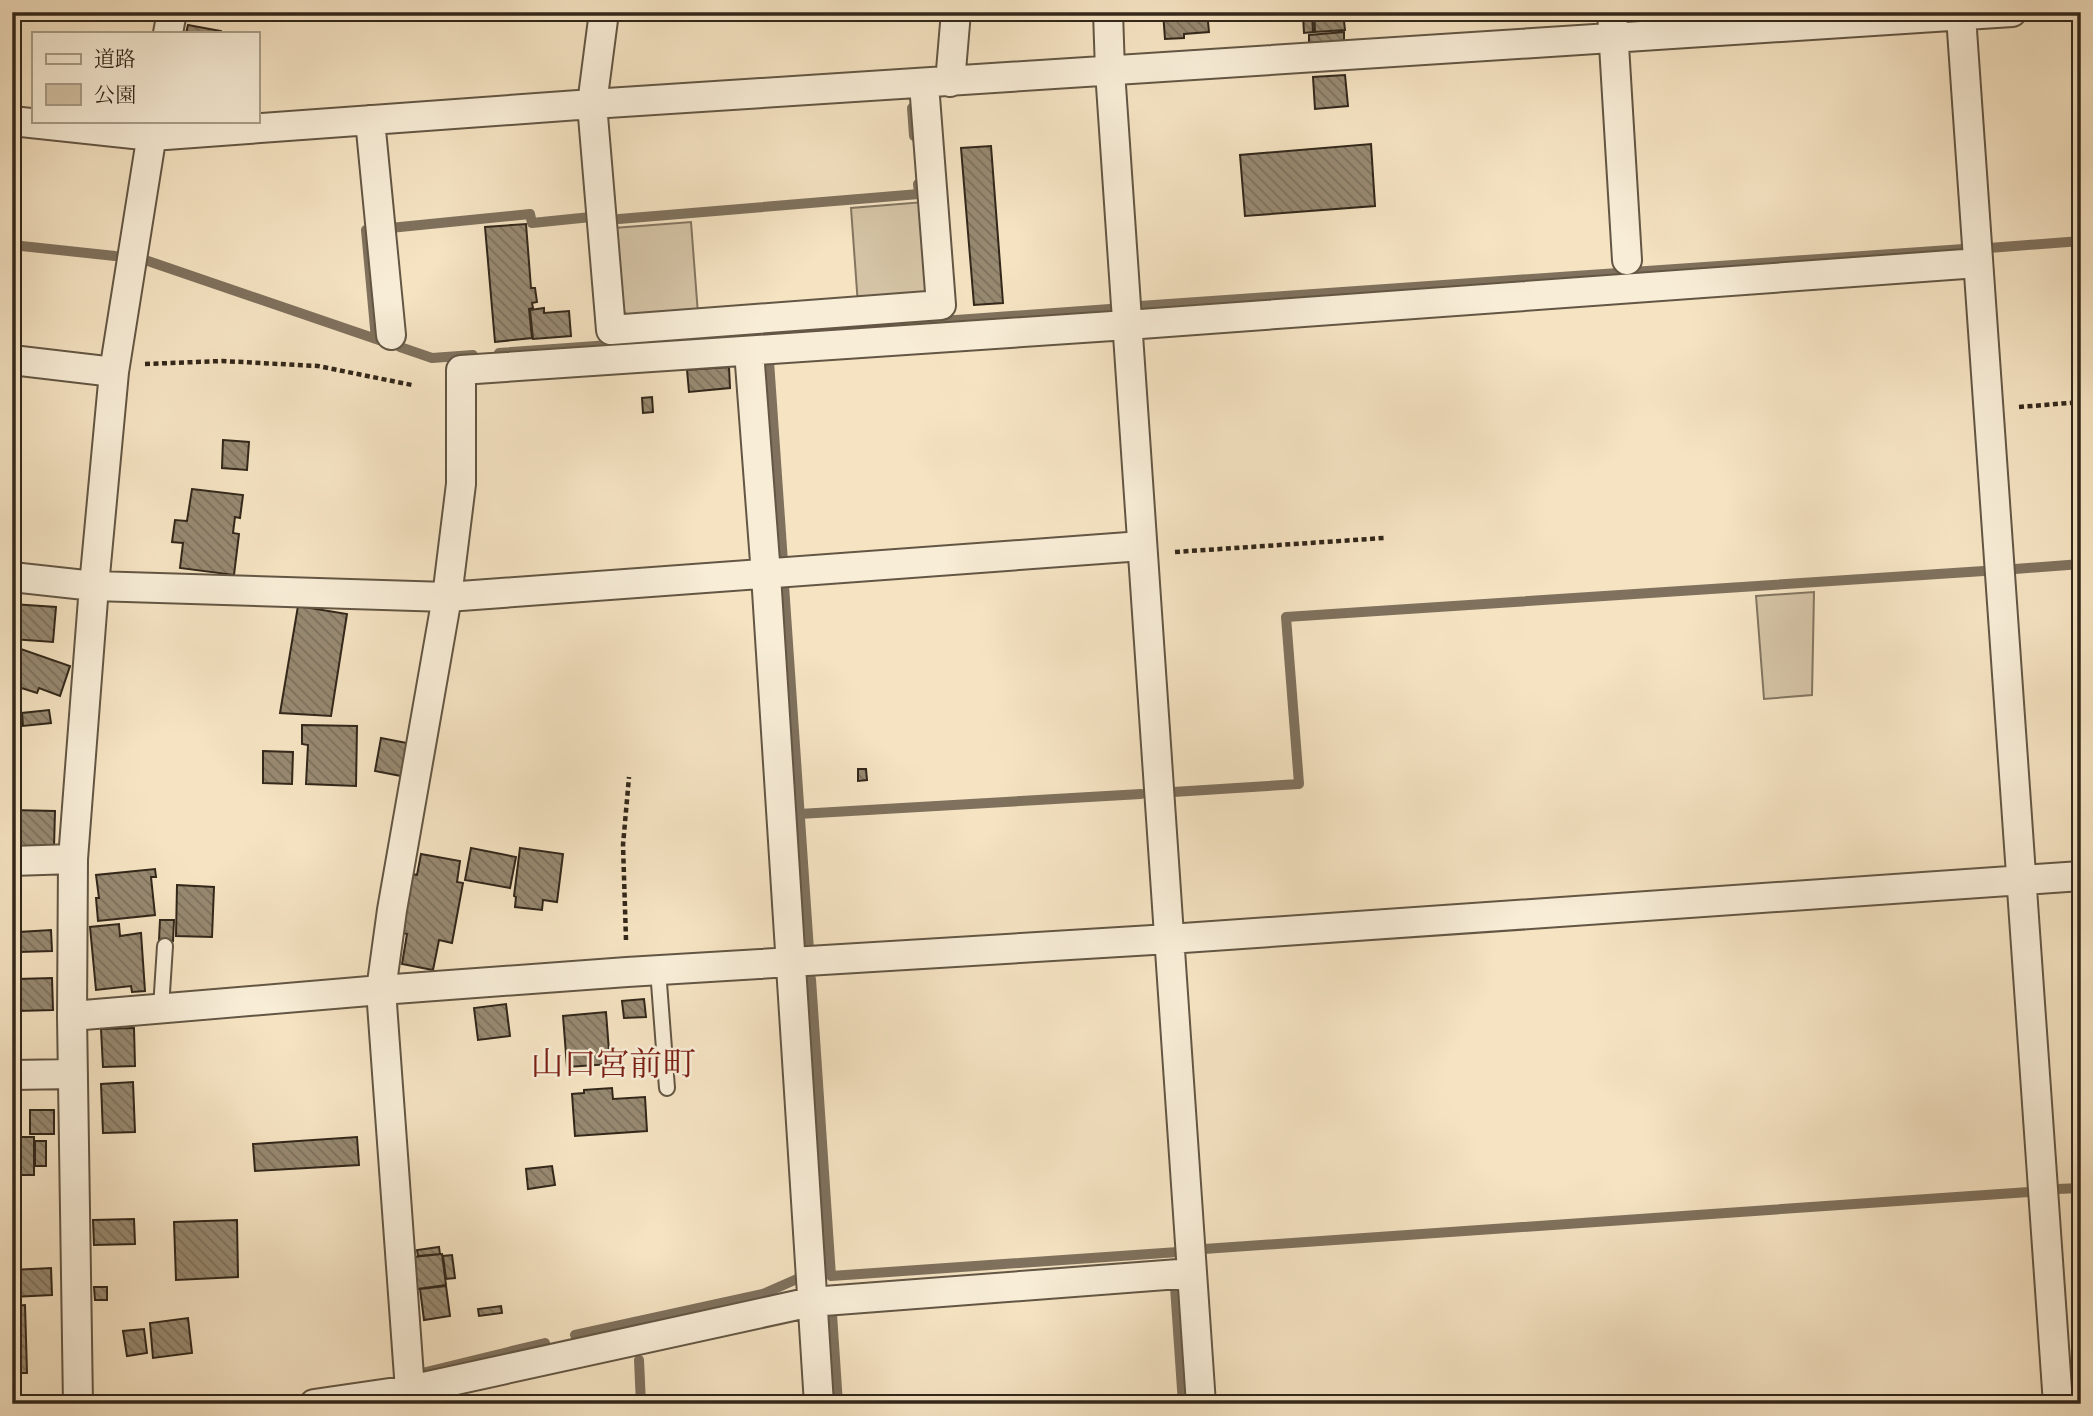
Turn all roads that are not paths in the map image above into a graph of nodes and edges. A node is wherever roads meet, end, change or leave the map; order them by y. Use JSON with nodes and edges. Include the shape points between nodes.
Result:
{"nodes":[{"id":1,"x":172,"y":12,"type":"edge"},
{"id":2,"x":604,"y":12,"type":"edge"},
{"id":3,"x":956,"y":12,"type":"edge"},
{"id":4,"x":1108,"y":12,"type":"edge"},
{"id":5,"x":2012,"y":12,"type":"edge"},
{"id":6,"x":1967,"y":14,"type":"edge"},
{"id":7,"x":1613,"y":25,"type":"edge"},
{"id":8,"x":168,"y":32,"type":"edge"},
{"id":9,"x":1110,"y":71,"type":"junction"},
{"id":10,"x":937,"y":83,"type":"junction"},
{"id":11,"x":592,"y":104,"type":"junction"},
{"id":12,"x":370,"y":120,"type":"junction"},
{"id":13,"x":12,"y":121,"type":"edge"},
{"id":14,"x":32,"y":122,"type":"edge"},
{"id":15,"x":32,"y":122,"type":"edge"},
{"id":16,"x":153,"y":128,"type":"edge"},
{"id":17,"x":1627,"y":260,"type":"dead end"},
{"id":18,"x":1978,"y":263,"type":"junction"},
{"id":19,"x":1127,"y":325,"type":"junction"},
{"id":20,"x":391,"y":335,"type":"dead end"},
{"id":21,"x":749,"y":351,"type":"junction"},
{"id":22,"x":12,"y":360,"type":"edge"},
{"id":23,"x":115,"y":369,"type":"junction"},
{"id":24,"x":1142,"y":550,"type":"junction"},
{"id":25,"x":766,"y":575,"type":"junction"},
{"id":26,"x":12,"y":577,"type":"edge"},
{"id":27,"x":94,"y":586,"type":"junction"},
{"id":28,"x":447,"y":597,"type":"junction"},
{"id":29,"x":73,"y":859,"type":"junction"},
{"id":30,"x":12,"y":861,"type":"edge"},
{"id":31,"x":2081,"y":876,"type":"edge"},
{"id":32,"x":2022,"y":880,"type":"junction"},
{"id":33,"x":1169,"y":939,"type":"junction"},
{"id":34,"x":165,"y":946,"type":"dead end"},
{"id":35,"x":790,"y":961,"type":"junction"},
{"id":36,"x":657,"y":970,"type":"junction"},
{"id":37,"x":381,"y":990,"type":"junction"},
{"id":38,"x":160,"y":1008,"type":"junction"},
{"id":39,"x":72,"y":1016,"type":"junction"},
{"id":40,"x":73,"y":1074,"type":"junction"},
{"id":41,"x":12,"y":1075,"type":"edge"},
{"id":42,"x":667,"y":1088,"type":"dead end"},
{"id":43,"x":1192,"y":1273,"type":"junction"},
{"id":44,"x":811,"y":1301,"type":"junction"},
{"id":45,"x":411,"y":1397,"type":"edge"},
{"id":46,"x":78,"y":1404,"type":"edge"},
{"id":47,"x":314,"y":1404,"type":"edge"},
{"id":48,"x":819,"y":1404,"type":"edge"},
{"id":49,"x":1201,"y":1404,"type":"edge"},
{"id":50,"x":2058,"y":1404,"type":"edge"}],
"edges":[{"from":1,"to":8,"type":"street"},
{"from":2,"to":11,"type":"street"},
{"from":3,"to":10,"type":"street"},
{"from":4,"to":9,"type":"street"},
{"from":5,"to":6,"type":"street"},
{"from":6,"to":7,"type":"street"},
{"from":6,"to":18,"type":"street"},
{"from":7,"to":9,"type":"street"},
{"from":7,"to":17,"type":"street"},
{"from":9,"to":10,"type":"street"},
{"from":9,"to":19,"type":"street"},
{"from":10,"to":11,"type":"street"},
{"from":10,"to":11,"type":"street","via":[[941,305],[611,330]]},
{"from":11,"to":12,"type":"street"},
{"from":12,"to":16,"type":"street"},
{"from":12,"to":20,"type":"street"},
{"from":13,"to":15,"type":"street"},
{"from":14,"to":16,"type":"street"},
{"from":16,"to":23,"type":"street"},
{"from":18,"to":19,"type":"street"},
{"from":18,"to":32,"type":"street"},
{"from":19,"to":21,"type":"street"},
{"from":19,"to":24,"type":"street"},
{"from":21,"to":25,"type":"street"},
{"from":21,"to":28,"type":"street","via":[[460,370],[461,484]]},
{"from":22,"to":23,"type":"street"},
{"from":23,"to":27,"type":"street"},
{"from":24,"to":25,"type":"street"},
{"from":24,"to":33,"type":"street"},
{"from":25,"to":28,"type":"street"},
{"from":25,"to":35,"type":"street"},
{"from":26,"to":27,"type":"street"},
{"from":27,"to":28,"type":"street"},
{"from":27,"to":29,"type":"street"},
{"from":28,"to":37,"type":"street"},
{"from":29,"to":30,"type":"street"},
{"from":29,"to":39,"type":"street"},
{"from":31,"to":32,"type":"street"},
{"from":32,"to":33,"type":"street"},
{"from":32,"to":50,"type":"street"},
{"from":33,"to":35,"type":"street"},
{"from":33,"to":43,"type":"street"},
{"from":34,"to":38,"type":"lane"},
{"from":35,"to":36,"type":"street"},
{"from":35,"to":44,"type":"street"},
{"from":36,"to":37,"type":"street"},
{"from":36,"to":42,"type":"lane"},
{"from":37,"to":38,"type":"street"},
{"from":37,"to":45,"type":"street"},
{"from":38,"to":39,"type":"street"},
{"from":39,"to":40,"type":"street"},
{"from":40,"to":41,"type":"street"},
{"from":40,"to":46,"type":"street"},
{"from":43,"to":44,"type":"street"},
{"from":43,"to":49,"type":"street"},
{"from":44,"to":45,"type":"street"},
{"from":44,"to":48,"type":"street"},
{"from":45,"to":47,"type":"street"}]}
